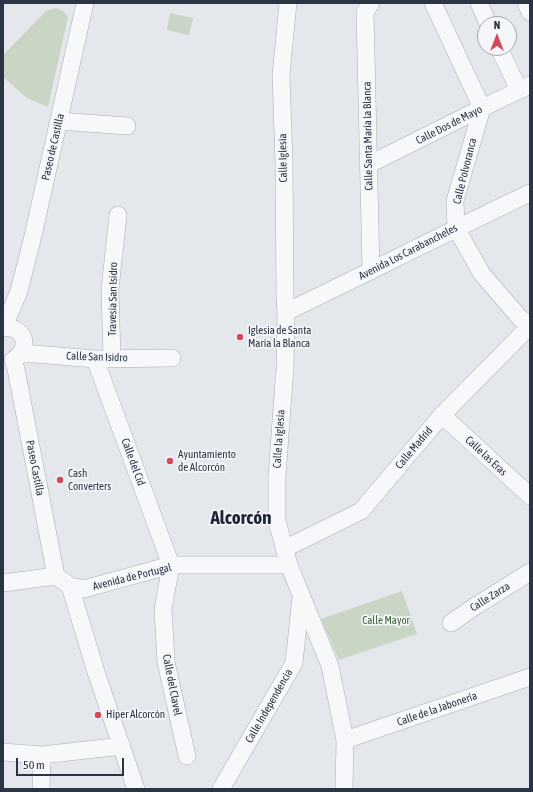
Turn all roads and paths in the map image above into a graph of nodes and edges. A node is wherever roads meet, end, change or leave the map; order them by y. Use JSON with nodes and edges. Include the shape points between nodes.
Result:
{"nodes":[{"id":1,"x":85,"y":3,"type":"edge"},
{"id":2,"x":288,"y":3,"type":"edge"},
{"id":3,"x":371,"y":3,"type":"edge"},
{"id":4,"x":433,"y":3,"type":"edge"},
{"id":5,"x":479,"y":3,"type":"edge"},
{"id":6,"x":526,"y":3,"type":"edge"},
{"id":7,"x":530,"y":12,"type":"edge"},
{"id":8,"x":485,"y":16,"type":"edge"},
{"id":9,"x":504,"y":56,"type":"edge"},
{"id":10,"x":524,"y":88,"type":"edge"},
{"id":11,"x":482,"y":108,"type":"junction"},
{"id":12,"x":59,"y":121,"type":"junction"},
{"id":13,"x":127,"y":126,"type":"dead end"},
{"id":14,"x":368,"y":165,"type":"junction"},
{"id":15,"x":530,"y":193,"type":"edge"},
{"id":16,"x":118,"y":215,"type":"dead end"},
{"id":17,"x":456,"y":228,"type":"junction"},
{"id":18,"x":371,"y":271,"type":"junction"},
{"id":19,"x":19,"y":291,"type":"junction"},
{"id":20,"x":286,"y":312,"type":"junction"},
{"id":21,"x":530,"y":326,"type":"edge"},
{"id":22,"x":4,"y":327,"type":"edge"},
{"id":23,"x":15,"y":353,"type":"edge"},
{"id":24,"x":172,"y":358,"type":"dead end"},
{"id":25,"x":95,"y":359,"type":"junction"},
{"id":26,"x":112,"y":359,"type":"junction"},
{"id":27,"x":442,"y":415,"type":"junction"},
{"id":28,"x":530,"y":496,"type":"edge"},
{"id":29,"x":284,"y":549,"type":"junction"},
{"id":30,"x":171,"y":565,"type":"junction"},
{"id":31,"x":289,"y":565,"type":"junction"},
{"id":32,"x":530,"y":572,"type":"edge"},
{"id":33,"x":56,"y":576,"type":"junction"},
{"id":34,"x":3,"y":584,"type":"edge"},
{"id":35,"x":70,"y":586,"type":"junction"},
{"id":36,"x":301,"y":593,"type":"junction"},
{"id":37,"x":451,"y":623,"type":"dead end"},
{"id":38,"x":530,"y":677,"type":"edge"},
{"id":39,"x":345,"y":740,"type":"junction"},
{"id":40,"x":122,"y":746,"type":"junction"},
{"id":41,"x":3,"y":752,"type":"edge"},
{"id":42,"x":42,"y":755,"type":"junction"},
{"id":43,"x":187,"y":756,"type":"dead end"},
{"id":44,"x":41,"y":789,"type":"edge"},
{"id":45,"x":136,"y":789,"type":"edge"},
{"id":46,"x":221,"y":789,"type":"edge"},
{"id":47,"x":344,"y":789,"type":"edge"}],
"edges":[{"from":1,"to":12,"type":"street","name":"Paseo de Castilla"},
{"from":2,"to":20,"type":"street","name":"Calle Iglesia","via":[[281,75]]},
{"from":3,"to":14,"type":"street","name":"Calle Santa María la Blanca","via":[[365,12]]},
{"from":4,"to":11,"type":"street"},
{"from":5,"to":8,"type":"street"},
{"from":6,"to":7,"type":"street"},
{"from":9,"to":10,"type":"street"},
{"from":10,"to":11,"type":"street","name":"Calle Dos de Mayo"},
{"from":11,"to":14,"type":"street","name":"Calle Dos de Mayo"},
{"from":11,"to":17,"type":"street","name":"Calle Polvoranca","via":[[455,201]]},
{"from":12,"to":13,"type":"street"},
{"from":12,"to":19,"type":"street","name":"Paseo de Castilla"},
{"from":14,"to":18,"type":"street","name":"Calle Santa María la Blanca"},
{"from":15,"to":17,"type":"street","name":"Avenida Los Carabancheles"},
{"from":16,"to":26,"type":"street","name":"Travesía San Isidro","via":[[110,289]]},
{"from":17,"to":18,"type":"street","name":"Avenida Los Carabancheles"},
{"from":17,"to":21,"type":"street","name":"Calle Polvoranca","via":[[482,274]]},
{"from":18,"to":20,"type":"street","name":"Avenida Los Carabancheles"},
{"from":19,"to":22,"type":"street","name":"Paseo de Castilla"},
{"from":19,"to":23,"type":"street","name":"Paseo de Castilla"},
{"from":20,"to":29,"type":"street","name":"Calle la Iglesia","via":[[276,521]]},
{"from":21,"to":27,"type":"street","name":"Calle Madrid"},
{"from":22,"to":23,"type":"street","via":[[20,333]]},
{"from":23,"to":25,"type":"street","name":"Calle San Isidro"},
{"from":23,"to":33,"type":"street","name":"Paseo Castilla"},
{"from":24,"to":26,"type":"street","name":"Calle San Isidro"},
{"from":25,"to":26,"type":"street","name":"Calle San Isidro"},
{"from":25,"to":30,"type":"street","name":"Calle del Cid"},
{"from":27,"to":28,"type":"street","name":"Calle las Eras"},
{"from":27,"to":29,"type":"street","name":"Calle Madrid","via":[[361,511]]},
{"from":29,"to":31,"type":"street","name":"Calle la Iglesia"},
{"from":30,"to":31,"type":"street","name":"Avenida de Portugal"},
{"from":30,"to":35,"type":"street","name":"Avenida de Portugal","via":[[84,589]]},
{"from":30,"to":43,"type":"street","name":"Calle del Clavel","via":[[163,608],[166,662]]},
{"from":31,"to":36,"type":"street"},
{"from":32,"to":37,"type":"street","name":"Calle Zarza"},
{"from":33,"to":34,"type":"street"},
{"from":33,"to":35,"type":"street"},
{"from":35,"to":40,"type":"street"},
{"from":36,"to":39,"type":"street","via":[[330,666]]},
{"from":36,"to":46,"type":"street","name":"Calle Independencia","via":[[294,663]]},
{"from":38,"to":39,"type":"street","name":"Calle de la Jabonería"},
{"from":39,"to":47,"type":"street"},
{"from":40,"to":42,"type":"street"},
{"from":40,"to":45,"type":"street"},
{"from":41,"to":42,"type":"street"},
{"from":42,"to":44,"type":"street"}]}
